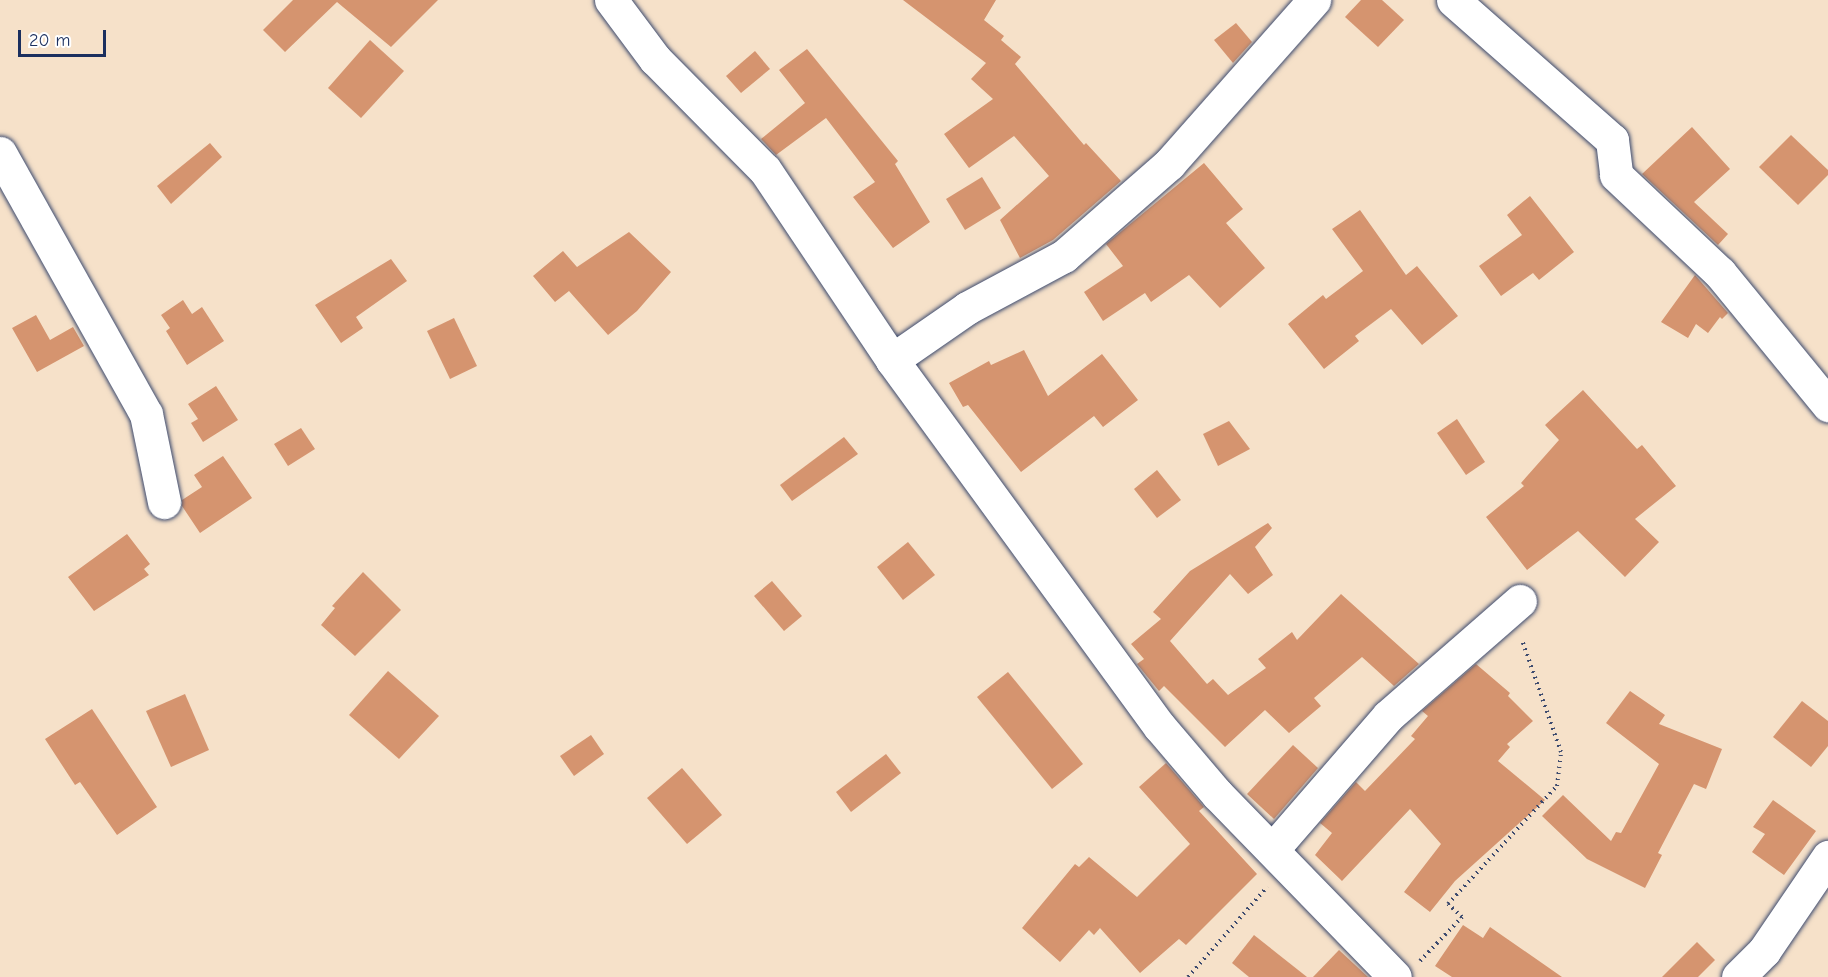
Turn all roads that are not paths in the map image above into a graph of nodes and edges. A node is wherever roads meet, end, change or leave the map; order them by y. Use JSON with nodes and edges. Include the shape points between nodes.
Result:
{"nodes":[{"id":1,"x":611,"y":0,"type":"edge"},
{"id":2,"x":1314,"y":0,"type":"edge"},
{"id":3,"x":1453,"y":0,"type":"edge"},
{"id":4,"x":0,"y":153,"type":"edge"},
{"id":5,"x":892,"y":360,"type":"junction"},
{"id":6,"x":1828,"y":405,"type":"edge"},
{"id":7,"x":164,"y":502,"type":"dead end"},
{"id":8,"x":1515,"y":605,"type":"road end"},
{"id":9,"x":1280,"y":856,"type":"junction"},
{"id":10,"x":1828,"y":857,"type":"edge"},
{"id":11,"x":1404,"y":973,"type":"edge"},
{"id":12,"x":1738,"y":977,"type":"edge"}],
"edges":[{"from":1,"to":5,"type":"street","via":[[655,59],[765,170]]},
{"from":2,"to":5,"type":"street","via":[[1169,164],[1064,256],[967,308]]},
{"from":3,"to":6,"type":"street","via":[[1611,140],[1616,175],[1720,273]]},
{"from":4,"to":7,"type":"street","via":[[146,414]]},
{"from":5,"to":9,"type":"street","via":[[1160,727]]},
{"from":8,"to":9,"type":"street","via":[[1388,716]]},
{"from":9,"to":11,"type":"street"},
{"from":10,"to":12,"type":"street","via":[[1764,951]]}]}
